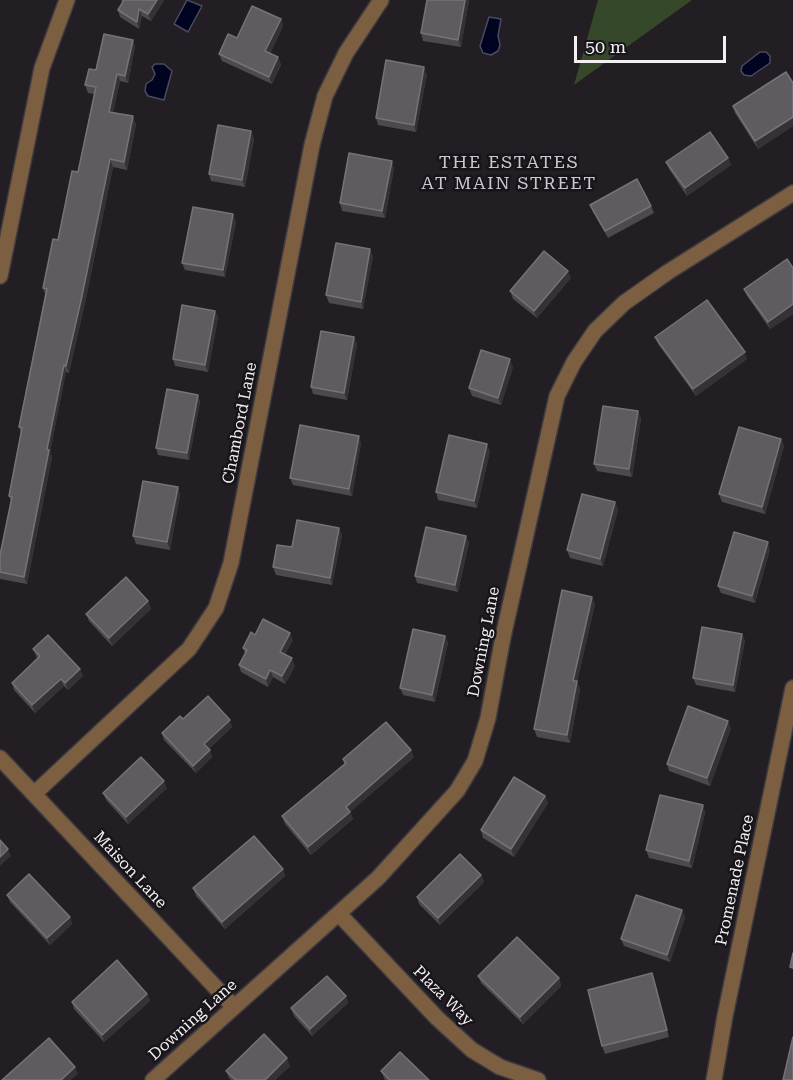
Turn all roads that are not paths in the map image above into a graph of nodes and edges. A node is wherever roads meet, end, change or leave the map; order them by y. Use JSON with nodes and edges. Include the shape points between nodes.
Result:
{"nodes":[{"id":1,"x":67,"y":0,"type":"edge"},
{"id":2,"x":381,"y":0,"type":"edge"},
{"id":3,"x":793,"y":193,"type":"edge"},
{"id":4,"x":0,"y":276,"type":"edge"},
{"id":5,"x":793,"y":688,"type":"edge"},
{"id":6,"x":0,"y":758,"type":"edge"},
{"id":7,"x":34,"y":794,"type":"junction"},
{"id":8,"x":339,"y":914,"type":"junction"},
{"id":9,"x":234,"y":1007,"type":"junction"},
{"id":10,"x":153,"y":1080,"type":"edge"},
{"id":11,"x":538,"y":1080,"type":"edge"},
{"id":12,"x":714,"y":1080,"type":"edge"}],
"edges":[{"from":1,"to":4,"type":"street","via":[[42,68]]},
{"from":2,"to":7,"type":"street","name":"Chambord Lane","via":[[346,53],[322,106],[231,563],[216,608],[189,649]]},
{"from":3,"to":8,"type":"street","name":"Downing Lane","via":[[624,303],[595,331],[574,362],[557,396],[476,760],[457,791],[378,878]]},
{"from":5,"to":12,"type":"street","name":"Promenade Place"},
{"from":6,"to":7,"type":"street","name":"Maison Lane"},
{"from":7,"to":9,"type":"street","name":"Maison Lane"},
{"from":8,"to":9,"type":"street","name":"Downing Lane"},
{"from":8,"to":11,"type":"street","name":"Plaza Way","via":[[472,1050],[500,1067]]},
{"from":9,"to":10,"type":"street","name":"Downing Lane"}]}
